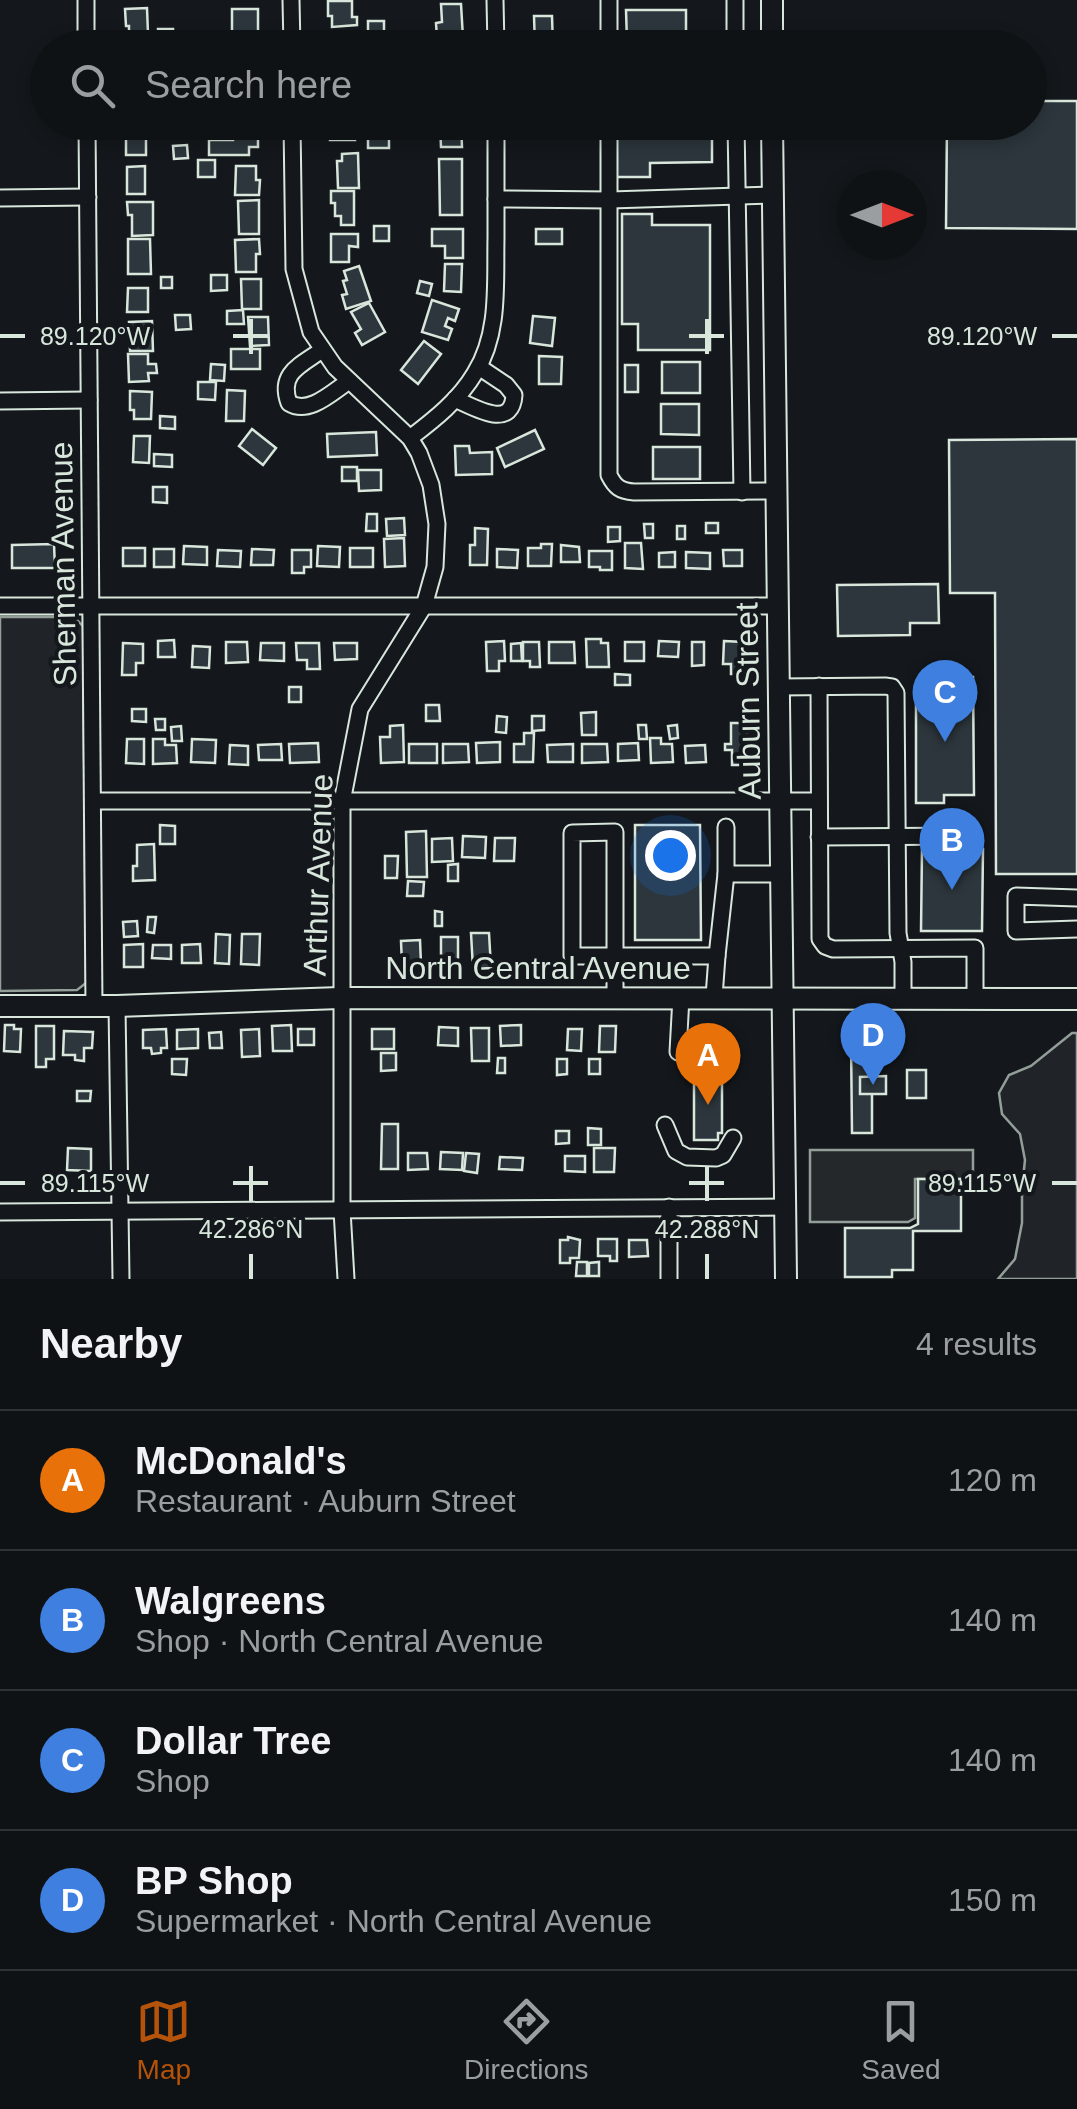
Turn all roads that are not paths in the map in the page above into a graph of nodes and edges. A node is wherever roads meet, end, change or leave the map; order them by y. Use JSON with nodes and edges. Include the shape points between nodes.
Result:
{"nodes":[{"id":1,"x":86,"y":0,"type":"edge"},
{"id":2,"x":291,"y":0,"type":"edge"},
{"id":3,"x":495,"y":0,"type":"edge"},
{"id":4,"x":609,"y":0,"type":"edge"},
{"id":5,"x":735,"y":0,"type":"edge"},
{"id":6,"x":772,"y":0,"type":"edge"},
{"id":7,"x":86,"y":30,"type":"edge"},
{"id":8,"x":292,"y":30,"type":"edge"},
{"id":9,"x":496,"y":30,"type":"edge"},
{"id":10,"x":609,"y":30,"type":"edge"},
{"id":11,"x":735,"y":30,"type":"edge"},
{"id":12,"x":772,"y":30,"type":"edge"},
{"id":13,"x":87,"y":140,"type":"edge"},
{"id":14,"x":292,"y":140,"type":"edge"},
{"id":15,"x":496,"y":140,"type":"edge"},
{"id":16,"x":610,"y":140,"type":"edge"},
{"id":17,"x":736,"y":140,"type":"edge"},
{"id":18,"x":772,"y":140,"type":"edge"},
{"id":19,"x":772,"y":194,"type":"junction"},
{"id":20,"x":736,"y":196,"type":"junction"},
{"id":21,"x":88,"y":197,"type":"junction"},
{"id":22,"x":0,"y":198,"type":"edge"},
{"id":23,"x":496,"y":199,"type":"junction"},
{"id":24,"x":610,"y":200,"type":"junction"},
{"id":25,"x":322,"y":350,"type":"junction"},
{"id":26,"x":479,"y":366,"type":"junction"},
{"id":27,"x":349,"y":381,"type":"junction"},
{"id":28,"x":455,"y":399,"type":"junction"},
{"id":29,"x":89,"y":400,"type":"junction"},
{"id":30,"x":0,"y":401,"type":"edge"},
{"id":31,"x":410,"y":438,"type":"junction"},
{"id":32,"x":776,"y":491,"type":"junction"},
{"id":33,"x":742,"y":492,"type":"junction"},
{"id":34,"x":0,"y":606,"type":"edge"},
{"id":35,"x":89,"y":606,"type":"junction"},
{"id":36,"x":424,"y":606,"type":"junction"},
{"id":37,"x":777,"y":606,"type":"junction"},
{"id":38,"x":819,"y":686,"type":"junction"},
{"id":39,"x":778,"y":687,"type":"junction"},
{"id":40,"x":94,"y":801,"type":"junction"},
{"id":41,"x":342,"y":802,"type":"junction"},
{"id":42,"x":780,"y":802,"type":"junction"},
{"id":43,"x":819,"y":802,"type":"junction"},
{"id":44,"x":726,"y":827,"type":"dead end"},
{"id":45,"x":896,"y":836,"type":"junction"},
{"id":46,"x":972,"y":836,"type":"dead end"},
{"id":47,"x":818,"y":837,"type":"junction"},
{"id":48,"x":726,"y":874,"type":"junction"},
{"id":49,"x":780,"y":874,"type":"junction"},
{"id":50,"x":1077,"y":898,"type":"edge"},
{"id":51,"x":1077,"y":929,"type":"edge"},
{"id":52,"x":900,"y":948,"type":"junction"},
{"id":53,"x":616,"y":956,"type":"junction"},
{"id":54,"x":717,"y":956,"type":"junction"},
{"id":55,"x":681,"y":997,"type":"junction"},
{"id":56,"x":340,"y":998,"type":"junction"},
{"id":57,"x":615,"y":998,"type":"junction"},
{"id":58,"x":714,"y":998,"type":"junction"},
{"id":59,"x":783,"y":998,"type":"junction"},
{"id":60,"x":903,"y":998,"type":"junction"},
{"id":61,"x":975,"y":999,"type":"junction"},
{"id":62,"x":1077,"y":999,"type":"edge"},
{"id":63,"x":0,"y":1006,"type":"edge"},
{"id":64,"x":94,"y":1006,"type":"junction"},
{"id":65,"x":116,"y":1006,"type":"junction"},
{"id":66,"x":678,"y":1052,"type":"dead end"},
{"id":67,"x":665,"y":1125,"type":"dead end"},
{"id":68,"x":733,"y":1138,"type":"dead end"},
{"id":69,"x":668,"y":1207,"type":"junction"},
{"id":70,"x":786,"y":1207,"type":"junction"},
{"id":71,"x":342,"y":1210,"type":"junction"},
{"id":72,"x":0,"y":1212,"type":"edge"},
{"id":73,"x":119,"y":1212,"type":"junction"},
{"id":74,"x":121,"y":1279,"type":"edge"},
{"id":75,"x":346,"y":1279,"type":"edge"},
{"id":76,"x":669,"y":1279,"type":"edge"},
{"id":77,"x":786,"y":1279,"type":"edge"}],
"edges":[{"from":1,"to":7,"type":"street"},
{"from":2,"to":8,"type":"street"},
{"from":3,"to":9,"type":"street"},
{"from":4,"to":10,"type":"street"},
{"from":5,"to":11,"type":"street"},
{"from":6,"to":12,"type":"main road"},
{"from":13,"to":21,"type":"street","name":"Sherman Avenue"},
{"from":14,"to":25,"type":"street","name":"Arthur Avenue","via":[[294,269]]},
{"from":15,"to":23,"type":"street"},
{"from":16,"to":24,"type":"street"},
{"from":17,"to":20,"type":"street"},
{"from":18,"to":19,"type":"main road","name":"Auburn Street"},
{"from":19,"to":20,"type":"street"},
{"from":19,"to":32,"type":"main road","name":"Auburn Street"},
{"from":20,"to":24,"type":"street"},
{"from":20,"to":33,"type":"street"},
{"from":21,"to":22,"type":"street"},
{"from":21,"to":29,"type":"street","name":"Sherman Avenue"},
{"from":23,"to":24,"type":"street"},
{"from":23,"to":26,"type":"street","via":[[494,317]]},
{"from":24,"to":33,"type":"street","via":[[609,475],[623,492]]},
{"from":25,"to":27,"type":"street","name":"Arthur Avenue"},
{"from":25,"to":27,"type":"street","via":[[290,374],[288,403],[306,408]]},
{"from":26,"to":28,"type":"street"},
{"from":26,"to":28,"type":"street","via":[[512,391],[508,412],[496,415]]},
{"from":27,"to":31,"type":"street","name":"Arthur Avenue"},
{"from":28,"to":31,"type":"street"},
{"from":29,"to":30,"type":"street"},
{"from":29,"to":35,"type":"street","name":"Sherman Avenue"},
{"from":31,"to":36,"type":"street","name":"Arthur Avenue","via":[[431,485],[437,524]]},
{"from":32,"to":33,"type":"street"},
{"from":32,"to":37,"type":"main road","name":"Auburn Street"},
{"from":34,"to":35,"type":"street"},
{"from":35,"to":36,"type":"street"},
{"from":35,"to":40,"type":"street","name":"Sherman Avenue"},
{"from":36,"to":37,"type":"street"},
{"from":36,"to":41,"type":"street","name":"Arthur Avenue","via":[[360,709]]},
{"from":37,"to":39,"type":"main road","name":"Auburn Street"},
{"from":38,"to":39,"type":"street"},
{"from":38,"to":43,"type":"street"},
{"from":38,"to":45,"type":"street","via":[[895,690]]},
{"from":39,"to":42,"type":"main road","name":"Auburn Street"},
{"from":40,"to":41,"type":"street"},
{"from":40,"to":64,"type":"street","name":"Sherman Avenue"},
{"from":41,"to":42,"type":"street"},
{"from":41,"to":56,"type":"street","name":"Arthur Avenue"},
{"from":42,"to":43,"type":"street"},
{"from":42,"to":49,"type":"main road","name":"Auburn Street"},
{"from":43,"to":47,"type":"street"},
{"from":44,"to":48,"type":"street"},
{"from":45,"to":46,"type":"street"},
{"from":45,"to":47,"type":"street"},
{"from":45,"to":52,"type":"street"},
{"from":47,"to":52,"type":"street","via":[[825,946]]},
{"from":48,"to":49,"type":"street"},
{"from":48,"to":54,"type":"street"},
{"from":49,"to":59,"type":"main road","name":"Auburn Street"},
{"from":50,"to":51,"type":"street","via":[[1016,896],[1016,930]]},
{"from":52,"to":60,"type":"street"},
{"from":52,"to":61,"type":"street","via":[[975,948]]},
{"from":53,"to":53,"type":"street","via":[[615,832],[572,833],[572,956]]},
{"from":53,"to":54,"type":"street"},
{"from":53,"to":57,"type":"street"},
{"from":54,"to":58,"type":"street"},
{"from":55,"to":57,"type":"main road","name":"North Central Avenue"},
{"from":55,"to":58,"type":"main road","name":"North Central Avenue"},
{"from":55,"to":66,"type":"street"},
{"from":56,"to":57,"type":"main road","name":"North Central Avenue"},
{"from":56,"to":65,"type":"main road","name":"North Central Avenue"},
{"from":56,"to":71,"type":"street","name":"Arthur Avenue"},
{"from":58,"to":59,"type":"main road","name":"North Central Avenue"},
{"from":59,"to":60,"type":"main road","name":"North Central Avenue"},
{"from":59,"to":70,"type":"main road","name":"Auburn Street"},
{"from":60,"to":61,"type":"main road","name":"North Central Avenue"},
{"from":61,"to":62,"type":"main road","name":"North Central Avenue"},
{"from":63,"to":64,"type":"main road","name":"North Central Avenue"},
{"from":64,"to":65,"type":"main road","name":"North Central Avenue"},
{"from":65,"to":73,"type":"street"},
{"from":67,"to":68,"type":"street","via":[[676,1151],[696,1158],[723,1155]]},
{"from":69,"to":70,"type":"street"},
{"from":69,"to":71,"type":"street"},
{"from":69,"to":76,"type":"street"},
{"from":70,"to":77,"type":"main road","name":"Auburn Street"},
{"from":71,"to":73,"type":"street"},
{"from":71,"to":75,"type":"street","name":"Arthur Avenue"},
{"from":72,"to":73,"type":"street"},
{"from":73,"to":74,"type":"street"}]}
